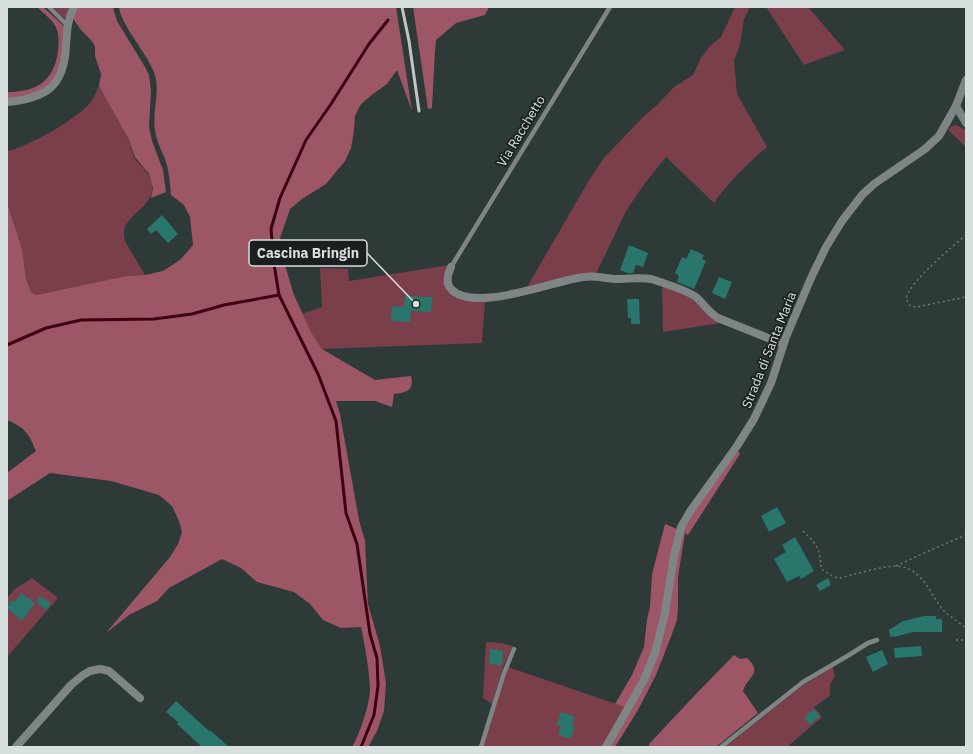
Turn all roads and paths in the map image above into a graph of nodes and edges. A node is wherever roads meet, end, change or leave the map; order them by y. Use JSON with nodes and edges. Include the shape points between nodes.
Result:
{"nodes":[{"id":1,"x":49,"y":7,"type":"edge"},
{"id":2,"x":74,"y":7,"type":"edge"},
{"id":3,"x":610,"y":7,"type":"edge"},
{"id":4,"x":67,"y":25,"type":"junction"},
{"id":5,"x":966,"y":80,"type":"edge"},
{"id":6,"x":7,"y":102,"type":"edge"},
{"id":7,"x":956,"y":106,"type":"junction"},
{"id":8,"x":966,"y":123,"type":"edge"},
{"id":9,"x":966,"y":235,"type":"edge"},
{"id":10,"x":451,"y":267,"type":"joint"},
{"id":11,"x":966,"y":297,"type":"edge"},
{"id":12,"x":784,"y":344,"type":"junction"},
{"id":13,"x":803,"y":531,"type":"dead end"},
{"id":14,"x":966,"y":535,"type":"edge"},
{"id":15,"x":896,"y":566,"type":"junction"},
{"id":16,"x":966,"y":628,"type":"edge"},
{"id":17,"x":878,"y":640,"type":"dead end"},
{"id":18,"x":956,"y":640,"type":"dead end"},
{"id":19,"x":966,"y":640,"type":"edge"},
{"id":20,"x":514,"y":649,"type":"dead end"},
{"id":21,"x":140,"y":698,"type":"dead end"},
{"id":22,"x":16,"y":747,"type":"edge"},
{"id":23,"x":481,"y":747,"type":"edge"},
{"id":24,"x":606,"y":747,"type":"edge"},
{"id":25,"x":721,"y":747,"type":"edge"}],
"edges":[{"from":1,"to":4,"type":"lane"},
{"from":2,"to":4,"type":"street"},
{"from":3,"to":10,"type":"lane","name":"Via Racchetto"},
{"from":4,"to":6,"type":"street","via":[[66,51],[56,83],[38,95]]},
{"from":5,"to":7,"type":"street","name":"Strada di Santa Maria"},
{"from":7,"to":8,"type":"street"},
{"from":7,"to":12,"type":"street","name":"Strada di Santa Maria","via":[[942,131],[930,145],[874,184],[850,209],[823,254]]},
{"from":9,"to":11,"type":"path","via":[[926,272],[907,293],[906,299],[910,306],[917,307]]},
{"from":10,"to":12,"type":"street","via":[[447,278],[450,287],[458,294],[474,297],[508,296],[586,276],[650,279],[694,296],[718,318]]},
{"from":12,"to":24,"type":"street","name":"Strada di Santa Maria","via":[[769,388],[752,424],[681,527],[655,653],[644,680]]},
{"from":13,"to":15,"type":"path","via":[[818,549],[821,569],[834,577],[840,578]]},
{"from":14,"to":15,"type":"path"},
{"from":15,"to":16,"type":"path","via":[[906,568],[920,577],[945,612]]},
{"from":17,"to":25,"type":"lane","via":[[868,643],[803,682]]},
{"from":18,"to":19,"type":"path"},
{"from":20,"to":23,"type":"lane","via":[[504,670]]},
{"from":21,"to":22,"type":"street","via":[[110,671],[90,671],[71,685]]}]}
